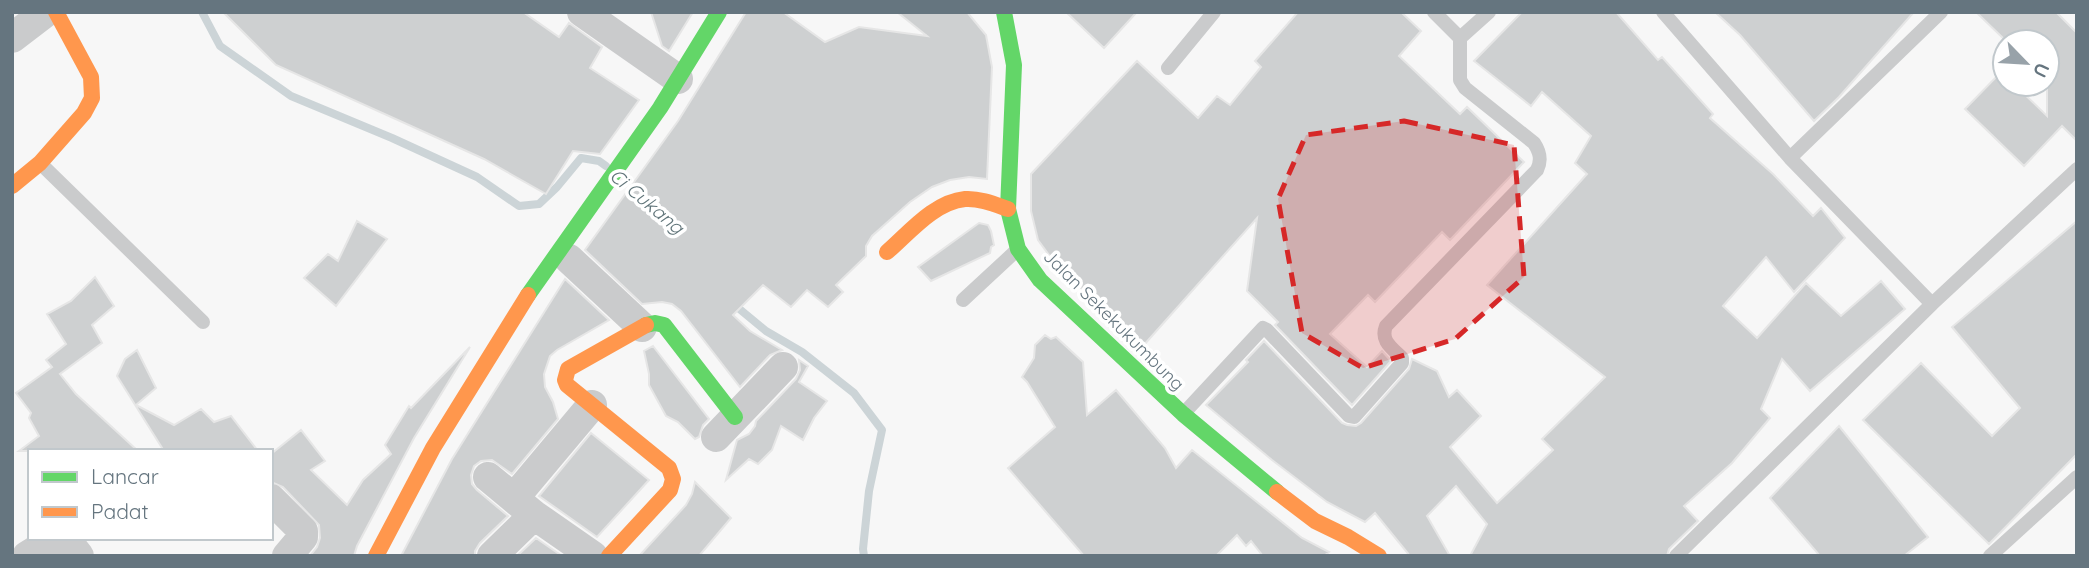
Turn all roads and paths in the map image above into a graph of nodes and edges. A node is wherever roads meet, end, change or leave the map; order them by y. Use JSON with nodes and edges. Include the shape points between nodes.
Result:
{"nodes":[{"id":1,"x":46,"y":12,"type":"edge"},
{"id":2,"x":56,"y":12,"type":"edge"},
{"id":3,"x":582,"y":12,"type":"edge"},
{"id":4,"x":719,"y":12,"type":"edge"},
{"id":5,"x":1004,"y":12,"type":"edge"},
{"id":6,"x":1214,"y":12,"type":"edge"},
{"id":7,"x":1434,"y":12,"type":"edge"},
{"id":8,"x":1489,"y":12,"type":"edge"},
{"id":9,"x":1663,"y":12,"type":"edge"},
{"id":10,"x":1941,"y":12,"type":"edge"},
{"id":11,"x":12,"y":38,"type":"edge"},
{"id":12,"x":1460,"y":38,"type":"junction"},
{"id":13,"x":1168,"y":68,"type":"dead end"},
{"id":14,"x":678,"y":79,"type":"junction"},
{"id":15,"x":1790,"y":158,"type":"junction"},
{"id":16,"x":40,"y":163,"type":"junction"},
{"id":17,"x":2077,"y":169,"type":"edge"},
{"id":18,"x":12,"y":186,"type":"edge"},
{"id":19,"x":1008,"y":209,"type":"junction"},
{"id":20,"x":1018,"y":249,"type":"junction"},
{"id":21,"x":887,"y":252,"type":"dead end"},
{"id":22,"x":569,"y":259,"type":"dead end"},
{"id":23,"x":963,"y":300,"type":"dead end"},
{"id":24,"x":1932,"y":304,"type":"junction"},
{"id":25,"x":203,"y":322,"type":"dead end"},
{"id":26,"x":642,"y":327,"type":"junction"},
{"id":27,"x":783,"y":367,"type":"dead end"},
{"id":28,"x":592,"y":405,"type":"junction"},
{"id":29,"x":1183,"y":414,"type":"junction"},
{"id":30,"x":726,"y":427,"type":"joint"},
{"id":31,"x":488,"y":477,"type":"dead end"},
{"id":32,"x":2077,"y":477,"type":"edge"},
{"id":33,"x":273,"y":501,"type":"edge"},
{"id":34,"x":524,"y":506,"type":"junction"},
{"id":35,"x":53,"y":540,"type":"edge"},
{"id":36,"x":67,"y":540,"type":"edge"},
{"id":37,"x":27,"y":556,"type":"edge"},
{"id":38,"x":79,"y":556,"type":"edge"},
{"id":39,"x":287,"y":556,"type":"edge"},
{"id":40,"x":376,"y":556,"type":"edge"},
{"id":41,"x":492,"y":556,"type":"edge"},
{"id":42,"x":593,"y":556,"type":"edge"},
{"id":43,"x":608,"y":556,"type":"edge"},
{"id":44,"x":1379,"y":556,"type":"edge"},
{"id":45,"x":1676,"y":556,"type":"edge"},
{"id":46,"x":1990,"y":556,"type":"edge"}],
"edges":[{"from":1,"to":11,"type":"street"},
{"from":2,"to":16,"type":"street","via":[[91,77],[92,98]]},
{"from":3,"to":14,"type":"street"},
{"from":4,"to":14,"type":"street"},
{"from":5,"to":19,"type":"street","name":"Jalan Sekekukumbung","via":[[1014,65]]},
{"from":6,"to":13,"type":"lane"},
{"from":7,"to":12,"type":"lane"},
{"from":8,"to":12,"type":"lane"},
{"from":9,"to":15,"type":"lane"},
{"from":10,"to":15,"type":"lane"},
{"from":12,"to":29,"type":"lane","via":[[1460,80],[1465,88],[1534,143],[1540,164],[1387,326],[1384,340],[1402,363],[1354,417],[1349,416],[1263,328]]},
{"from":14,"to":40,"type":"street","via":[[536,282],[433,448]]},
{"from":15,"to":24,"type":"lane"},
{"from":16,"to":18,"type":"street"},
{"from":16,"to":25,"type":"lane"},
{"from":17,"to":24,"type":"lane"},
{"from":19,"to":20,"type":"street","name":"Jalan Sekekukumbung"},
{"from":19,"to":21,"type":"street","via":[[963,198],[940,207]]},
{"from":20,"to":23,"type":"lane"},
{"from":20,"to":29,"type":"street","name":"Jalan Sekekukumbung","via":[[1040,280]]},
{"from":22,"to":26,"type":"street"},
{"from":24,"to":45,"type":"lane"},
{"from":26,"to":28,"type":"street","via":[[568,369],[567,384]]},
{"from":26,"to":30,"type":"street","via":[[664,325]]},
{"from":27,"to":30,"type":"street"},
{"from":28,"to":34,"type":"street"},
{"from":28,"to":43,"type":"street","via":[[673,474],[670,490]]},
{"from":29,"to":44,"type":"street","name":"Jalan Sekekukumbung","via":[[1315,521]]},
{"from":31,"to":34,"type":"street"},
{"from":32,"to":46,"type":"lane"},
{"from":33,"to":39,"type":"street","via":[[304,534]]},
{"from":34,"to":41,"type":"street"},
{"from":34,"to":42,"type":"street"},
{"from":35,"to":37,"type":"street"},
{"from":36,"to":38,"type":"street"}]}
